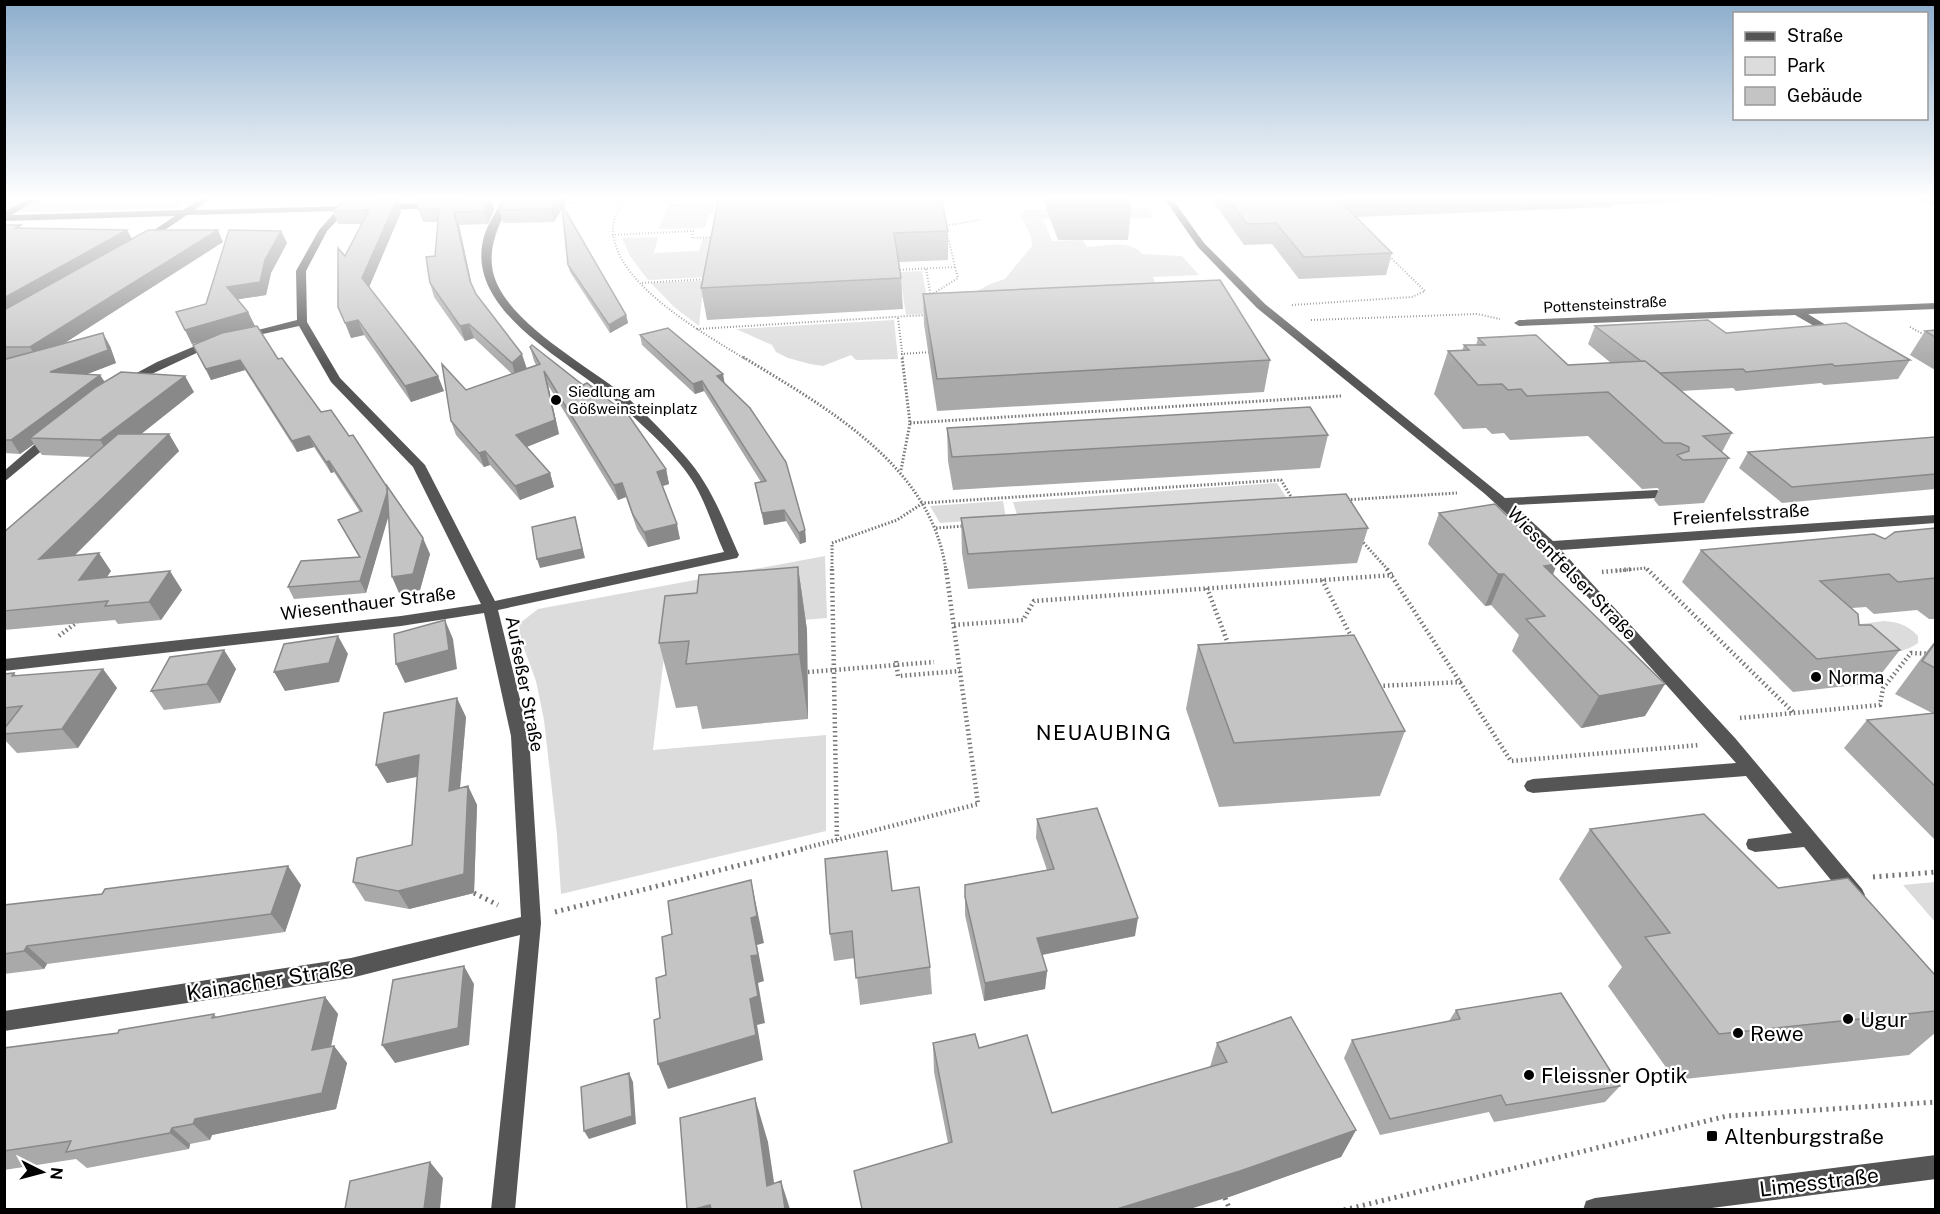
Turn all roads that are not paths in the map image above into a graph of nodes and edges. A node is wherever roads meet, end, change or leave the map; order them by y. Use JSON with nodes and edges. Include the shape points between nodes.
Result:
{"nodes":[{"id":1,"x":310,"y":254,"type":"edge"},
{"id":2,"x":485,"y":254,"type":"edge"},
{"id":3,"x":1210,"y":254,"type":"edge"},
{"id":4,"x":1935,"y":306,"type":"edge"},
{"id":5,"x":1794,"y":310,"type":"junction"},
{"id":6,"x":302,"y":322,"type":"junction"},
{"id":7,"x":1519,"y":323,"type":"road end"},
{"id":8,"x":1841,"y":339,"type":"edge"},
{"id":9,"x":114,"y":389,"type":"edge"},
{"id":10,"x":65,"y":424,"type":"edge"},
{"id":11,"x":4,"y":478,"type":"edge"},
{"id":12,"x":1657,"y":494,"type":"dead end"},
{"id":13,"x":1502,"y":502,"type":"junction"},
{"id":14,"x":1935,"y":519,"type":"edge"},
{"id":15,"x":1816,"y":527,"type":"junction"},
{"id":16,"x":1836,"y":543,"type":"edge"},
{"id":17,"x":1550,"y":546,"type":"junction"},
{"id":18,"x":490,"y":607,"type":"junction"},
{"id":19,"x":4,"y":665,"type":"edge"},
{"id":20,"x":1751,"y":769,"type":"junction"},
{"id":21,"x":1533,"y":786,"type":"dead end"},
{"id":22,"x":1809,"y":839,"type":"junction"},
{"id":23,"x":1755,"y":844,"type":"dead end"},
{"id":24,"x":1865,"y":906,"type":"edge"},
{"id":25,"x":531,"y":923,"type":"junction"},
{"id":26,"x":4,"y":1021,"type":"edge"},
{"id":27,"x":1935,"y":1167,"type":"edge"},
{"id":28,"x":503,"y":1209,"type":"edge"},
{"id":29,"x":1595,"y":1209,"type":"edge"}],
"edges":[{"from":1,"to":6,"type":"street","name":"Aufseßer Straße","via":[[301,271]]},
{"from":2,"to":18,"type":"street","name":"Wiesenthauer Straße","via":[[495,293],[524,329],[625,402],[696,478],[732,555]]},
{"from":3,"to":13,"type":"street","name":"Wiesentfelser Straße","via":[[1277,321]]},
{"from":4,"to":5,"type":"street","name":"Pottensteinstraße"},
{"from":5,"to":7,"type":"street","name":"Pottensteinstraße"},
{"from":5,"to":8,"type":"street"},
{"from":6,"to":9,"type":"street","via":[[214,341]]},
{"from":6,"to":18,"type":"street","name":"Aufseßer Straße","via":[[335,380],[419,465]]},
{"from":10,"to":11,"type":"street"},
{"from":12,"to":13,"type":"street"},
{"from":13,"to":17,"type":"street","name":"Wiesentfelser Straße"},
{"from":14,"to":15,"type":"street","name":"Freienfelsstraße"},
{"from":15,"to":16,"type":"street"},
{"from":15,"to":17,"type":"street","name":"Freienfelsstraße"},
{"from":17,"to":20,"type":"street","name":"Wiesentfelser Straße"},
{"from":18,"to":19,"type":"street","name":"Wiesenthauer Straße","via":[[401,621]]},
{"from":18,"to":25,"type":"street","name":"Aufseßer Straße","via":[[520,736]]},
{"from":20,"to":21,"type":"street"},
{"from":20,"to":22,"type":"street","name":"Wiesentfelser Straße"},
{"from":22,"to":23,"type":"street"},
{"from":22,"to":24,"type":"street","name":"Wiesentfelser Straße"},
{"from":25,"to":26,"type":"street","name":"Kainacher Straße","via":[[351,968]]},
{"from":25,"to":28,"type":"street","name":"Aufseßer Straße"},
{"from":27,"to":29,"type":"street","name":"Limesstraße"}]}
